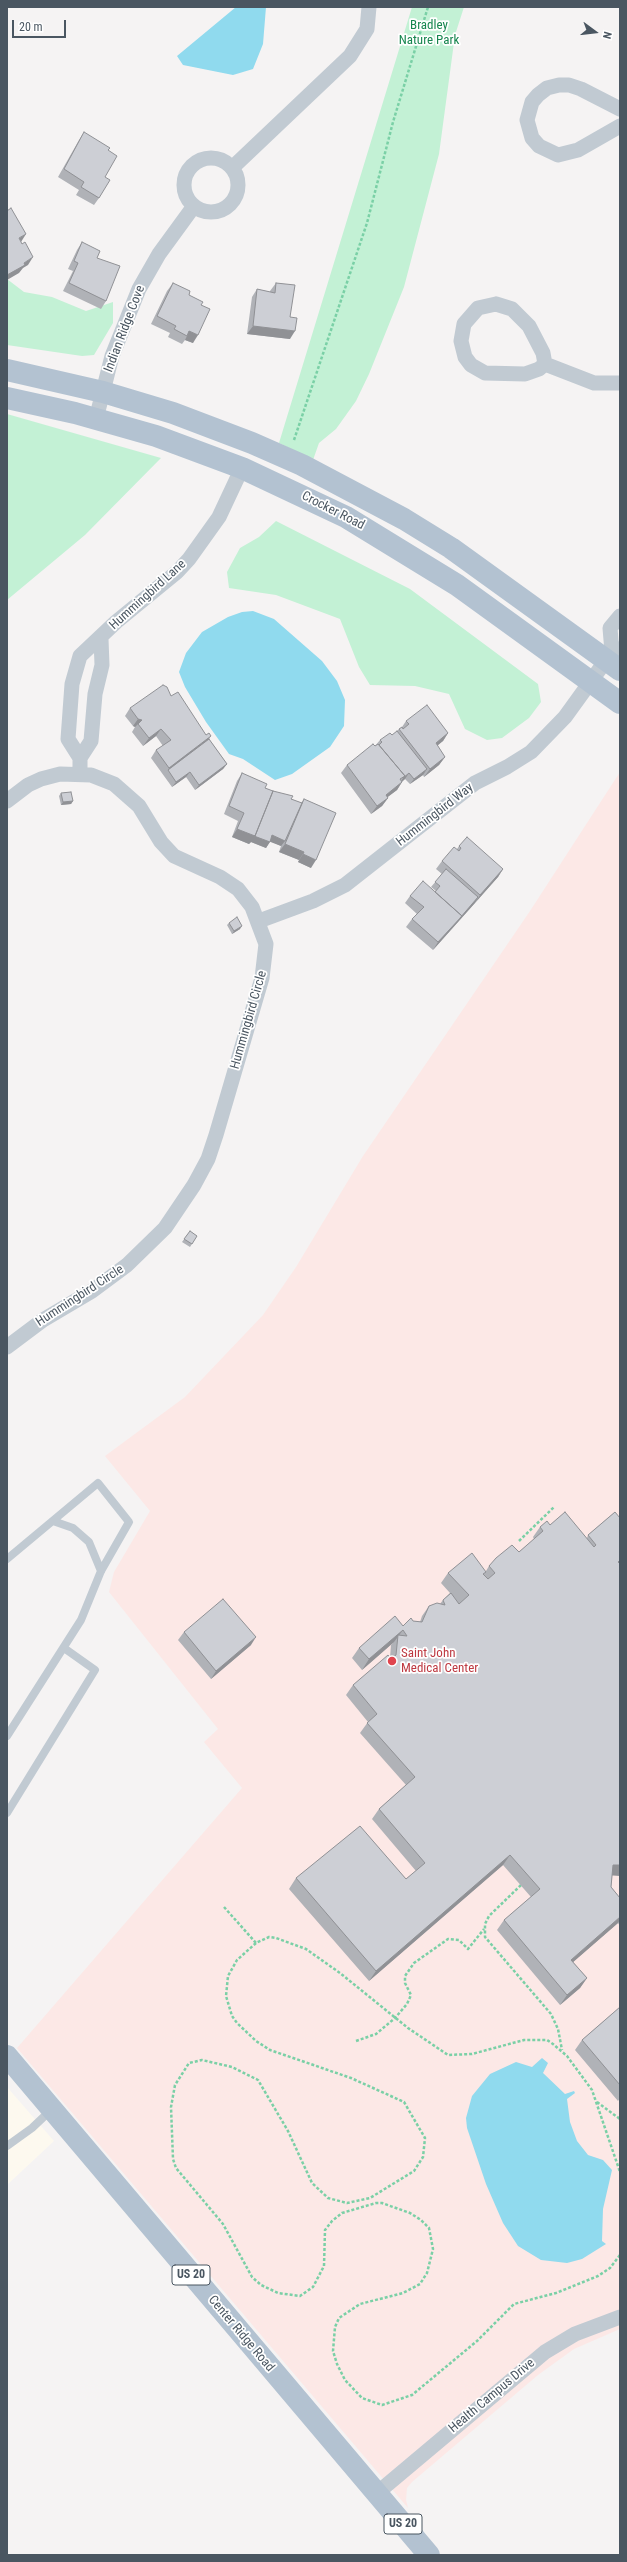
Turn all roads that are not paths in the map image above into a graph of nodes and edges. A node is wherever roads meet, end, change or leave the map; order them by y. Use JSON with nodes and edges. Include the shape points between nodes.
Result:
{"nodes":[{"id":1,"x":369,"y":7,"type":"edge"},
{"id":2,"x":620,"y":109,"type":"edge"},
{"id":3,"x":620,"y":126,"type":"edge"},
{"id":4,"x":232,"y":168,"type":"junction"},
{"id":5,"x":194,"y":206,"type":"junction"},
{"id":6,"x":545,"y":364,"type":"junction"},
{"id":7,"x":7,"y":370,"type":"edge"},
{"id":8,"x":620,"y":383,"type":"edge"},
{"id":9,"x":103,"y":392,"type":"junction"},
{"id":10,"x":7,"y":398,"type":"edge"},
{"id":11,"x":96,"y":419,"type":"junction"},
{"id":12,"x":242,"y":468,"type":"junction"},
{"id":13,"x":620,"y":616,"type":"edge"},
{"id":14,"x":101,"y":639,"type":"junction"},
{"id":15,"x":615,"y":658,"type":"edge"},
{"id":16,"x":591,"y":682,"type":"junction"},
{"id":17,"x":620,"y":703,"type":"edge"},
{"id":18,"x":80,"y":758,"type":"junction"},
{"id":19,"x":80,"y":774,"type":"junction"},
{"id":20,"x":7,"y":801,"type":"edge"},
{"id":21,"x":259,"y":921,"type":"junction"},
{"id":22,"x":7,"y":1347,"type":"edge"},
{"id":23,"x":53,"y":1521,"type":"junction"},
{"id":24,"x":7,"y":1559,"type":"edge"},
{"id":25,"x":101,"y":1571,"type":"junction"},
{"id":26,"x":64,"y":1648,"type":"junction"},
{"id":27,"x":7,"y":1736,"type":"edge"},
{"id":28,"x":7,"y":1813,"type":"edge"},
{"id":29,"x":7,"y":2056,"type":"edge"},
{"id":30,"x":52,"y":2110,"type":"junction"},
{"id":31,"x":7,"y":2146,"type":"edge"},
{"id":32,"x":620,"y":2317,"type":"edge"},
{"id":33,"x":376,"y":2494,"type":"junction"},
{"id":34,"x":429,"y":2555,"type":"edge"}],
"edges":[{"from":1,"to":4,"type":"street","via":[[366,29],[350,56]]},
{"from":2,"to":3,"type":"street","via":[[581,89],[558,85],[547,88],[538,95],[528,110],[527,120],[532,138],[539,146],[558,155],[578,150]]},
{"from":4,"to":5,"type":"street","via":[[238,186],[231,203],[215,212],[206,212]]},
{"from":4,"to":5,"type":"street","via":[[217,158],[204,159],[193,165],[187,172],[184,188],[186,196]]},
{"from":5,"to":9,"type":"street","name":"Indian Ridge Cove","via":[[159,254],[139,289],[119,336]]},
{"from":6,"to":6,"type":"street","via":[[538,342],[529,326],[512,309],[496,304],[487,305],[478,308],[464,324],[461,332],[462,350],[471,365],[478,370],[496,374],[525,374],[533,373]]},
{"from":6,"to":8,"type":"street","via":[[594,383]]},
{"from":7,"to":9,"type":"main road","name":"Crocker Road"},
{"from":9,"to":11,"type":"street","name":"Indian Ridge Cove"},
{"from":9,"to":15,"type":"main road","name":"Crocker Road","via":[[222,431],[336,482],[450,548]]},
{"from":10,"to":11,"type":"main road","name":"Crocker Road"},
{"from":11,"to":12,"type":"main road","name":"Crocker Road","via":[[156,436]]},
{"from":12,"to":14,"type":"street","name":"Hummingbird Lane","via":[[219,517],[189,558],[163,585],[116,622]]},
{"from":12,"to":16,"type":"main road","name":"Crocker Road","via":[[346,517],[393,545],[468,593]]},
{"from":13,"to":15,"type":"street","via":[[610,628]]},
{"from":14,"to":18,"type":"street","name":"Hummingbird Lane","via":[[102,665],[95,694],[91,741]]},
{"from":14,"to":18,"type":"street","name":"Hummingbird Lane","via":[[80,656],[72,684],[68,739]]},
{"from":15,"to":16,"type":"street","name":"Hummingbird Way"},
{"from":16,"to":17,"type":"main road","name":"Crocker Road"},
{"from":16,"to":21,"type":"street","name":"Hummingbird Way","via":[[532,752],[474,783],[345,885],[313,901]]},
{"from":18,"to":19,"type":"street"},
{"from":19,"to":20,"type":"street","name":"Hummingbird Circle","via":[[60,774],[41,779]]},
{"from":19,"to":21,"type":"street","name":"Hummingbird Circle","via":[[103,778],[122,789],[139,806],[161,842],[174,856],[220,877],[238,889]]},
{"from":21,"to":22,"type":"street","name":"Hummingbird Circle","via":[[266,944],[262,978],[213,1146],[194,1185],[165,1228],[128,1265],[43,1320]]},
{"from":23,"to":24,"type":"lane"},
{"from":23,"to":25,"type":"lane","via":[[73,1528],[90,1542]]},
{"from":23,"to":25,"type":"lane","via":[[98,1483],[129,1522]]},
{"from":25,"to":26,"type":"lane","via":[[90,1602]]},
{"from":26,"to":27,"type":"lane"},
{"from":26,"to":28,"type":"lane","via":[[95,1670]]},
{"from":29,"to":30,"type":"main road","name":"Center Ridge Road","number":"US 20"},
{"from":30,"to":31,"type":"lane"},
{"from":30,"to":33,"type":"main road","name":"Center Ridge Road","number":"US 20"},
{"from":32,"to":33,"type":"street","name":"Health Campus Drive","via":[[575,2334],[545,2352]]},
{"from":33,"to":34,"type":"main road","name":"Center Ridge Road","number":"US 20"}]}
